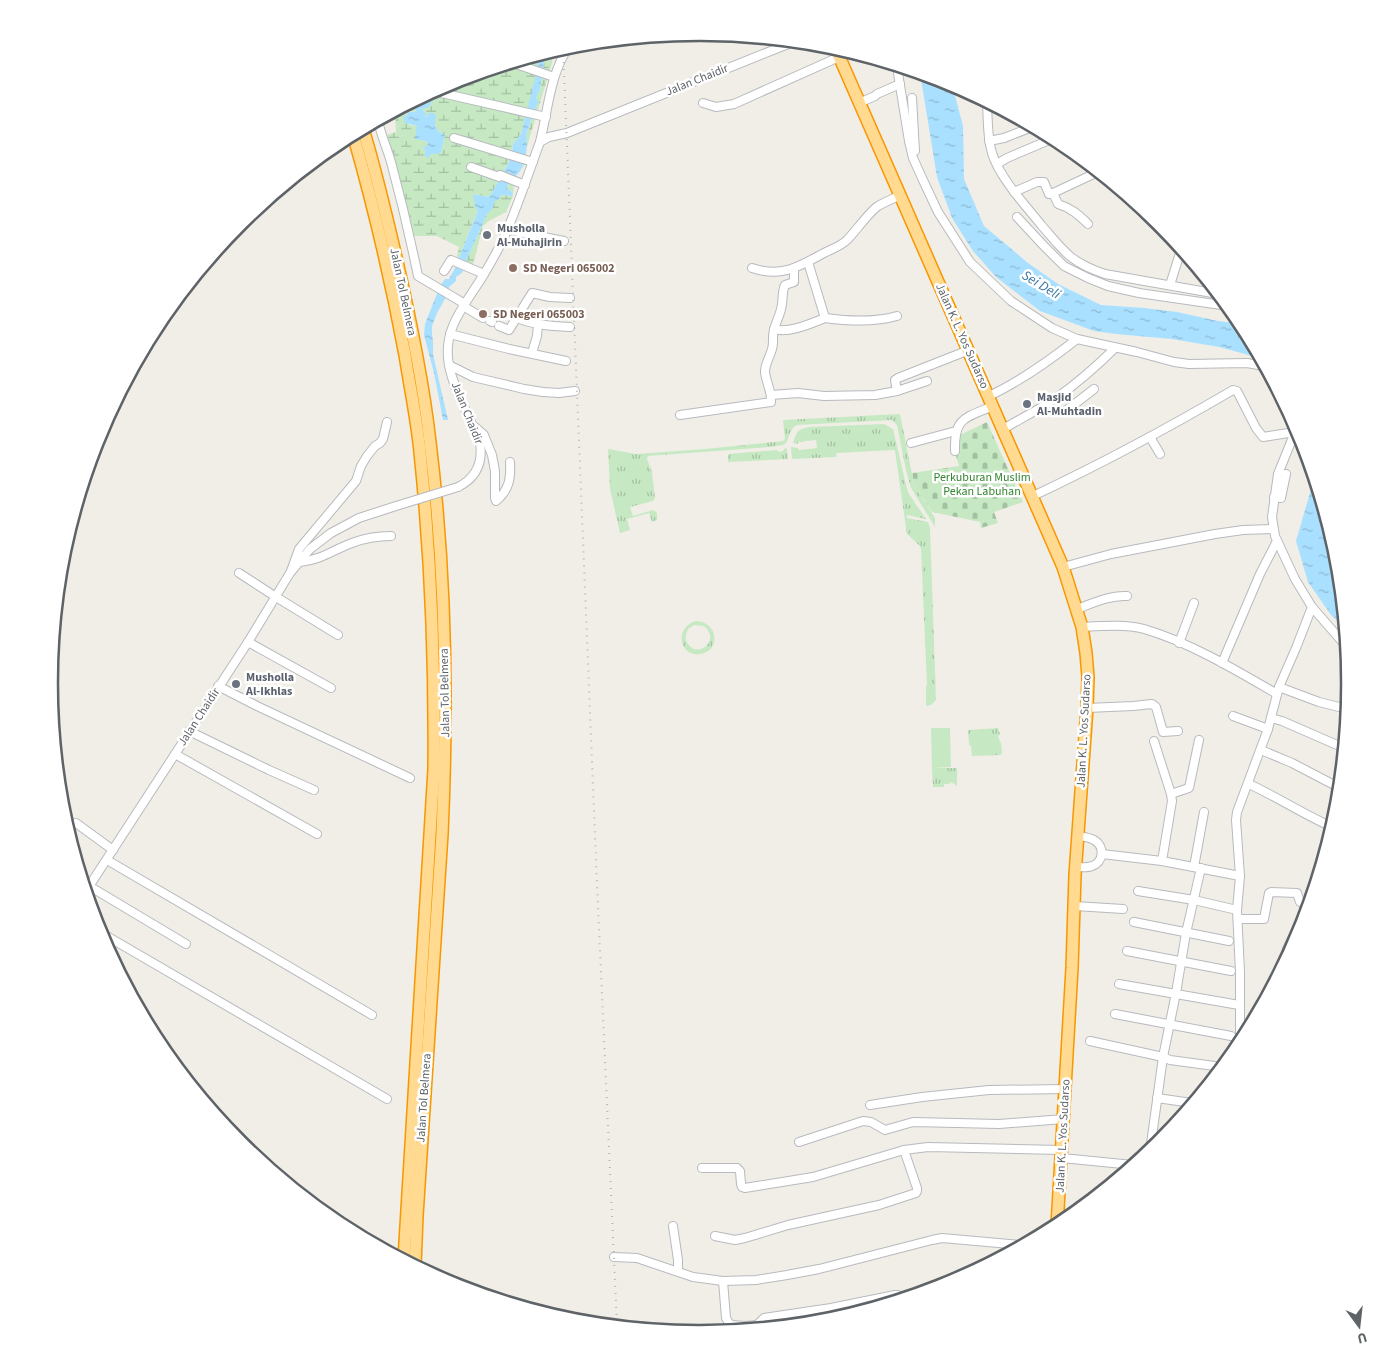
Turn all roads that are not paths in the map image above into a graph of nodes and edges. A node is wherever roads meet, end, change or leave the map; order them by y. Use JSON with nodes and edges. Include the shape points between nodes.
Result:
{"nodes":[{"id":1,"x":781,"y":47,"type":"edge"},
{"id":2,"x":831,"y":55,"type":"edge"},
{"id":3,"x":563,"y":56,"type":"edge"},
{"id":4,"x":839,"y":57,"type":"edge"},
{"id":5,"x":523,"y":66,"type":"edge"},
{"id":6,"x":898,"y":73,"type":"edge"},
{"id":7,"x":554,"y":77,"type":"junction"},
{"id":8,"x":900,"y":84,"type":"junction"},
{"id":9,"x":446,"y":94,"type":"edge"},
{"id":10,"x":912,"y":98,"type":"dead end"},
{"id":11,"x":859,"y":103,"type":"junction"},
{"id":12,"x":703,"y":104,"type":"dead end"},
{"id":13,"x":989,"y":110,"type":"edge"},
{"id":14,"x":543,"y":117,"type":"junction"},
{"id":15,"x":379,"y":127,"type":"edge"},
{"id":16,"x":1025,"y":130,"type":"edge"},
{"id":17,"x":365,"y":136,"type":"edge"},
{"id":18,"x":454,"y":138,"type":"dead end"},
{"id":19,"x":989,"y":141,"type":"junction"},
{"id":20,"x":355,"y":142,"type":"edge"},
{"id":21,"x":540,"y":142,"type":"junction"},
{"id":22,"x":1045,"y":142,"type":"edge"},
{"id":23,"x":531,"y":161,"type":"junction"},
{"id":24,"x":996,"y":164,"type":"junction"},
{"id":25,"x":916,"y":165,"type":"junction"},
{"id":26,"x":471,"y":167,"type":"dead end"},
{"id":27,"x":1091,"y":175,"type":"edge"},
{"id":28,"x":525,"y":184,"type":"junction"},
{"id":29,"x":1014,"y":192,"type":"junction"},
{"id":30,"x":1053,"y":193,"type":"junction"},
{"id":31,"x":899,"y":196,"type":"junction"},
{"id":32,"x":1017,"y":217,"type":"dead end"},
{"id":33,"x":1088,"y":224,"type":"dead end"},
{"id":34,"x":508,"y":230,"type":"junction"},
{"id":35,"x":564,"y":241,"type":"dead end"},
{"id":36,"x":1179,"y":257,"type":"edge"},
{"id":37,"x":808,"y":262,"type":"junction"},
{"id":38,"x":752,"y":268,"type":"dead end"},
{"id":39,"x":794,"y":268,"type":"junction"},
{"id":40,"x":444,"y":271,"type":"dead end"},
{"id":41,"x":484,"y":274,"type":"junction"},
{"id":42,"x":1170,"y":285,"type":"junction"},
{"id":43,"x":1209,"y":292,"type":"edge"},
{"id":44,"x":570,"y":298,"type":"dead end"},
{"id":45,"x":464,"y":305,"type":"junction"},
{"id":46,"x":1218,"y":305,"type":"edge"},
{"id":47,"x":898,"y":316,"type":"dead end"},
{"id":48,"x":517,"y":318,"type":"junction"},
{"id":49,"x":825,"y":318,"type":"junction"},
{"id":50,"x":538,"y":324,"type":"junction"},
{"id":51,"x":570,"y":327,"type":"dead end"},
{"id":52,"x":774,"y":329,"type":"junction"},
{"id":53,"x":450,"y":334,"type":"junction"},
{"id":54,"x":1077,"y":339,"type":"junction"},
{"id":55,"x":1114,"y":348,"type":"junction"},
{"id":56,"x":969,"y":350,"type":"junction"},
{"id":57,"x":532,"y":353,"type":"junction"},
{"id":58,"x":566,"y":360,"type":"dead end"},
{"id":59,"x":449,"y":365,"type":"junction"},
{"id":60,"x":1256,"y":365,"type":"edge"},
{"id":61,"x":927,"y":381,"type":"dead end"},
{"id":62,"x":1094,"y":389,"type":"dead end"},
{"id":63,"x":1068,"y":390,"type":"junction"},
{"id":64,"x":575,"y":391,"type":"dead end"},
{"id":65,"x":897,"y":391,"type":"junction"},
{"id":66,"x":771,"y":395,"type":"junction"},
{"id":67,"x":991,"y":401,"type":"junction"},
{"id":68,"x":1079,"y":402,"type":"junction"},
{"id":69,"x":1067,"y":410,"type":"dead end"},
{"id":70,"x":680,"y":415,"type":"dead end"},
{"id":71,"x":387,"y":422,"type":"dead end"},
{"id":72,"x":474,"y":426,"type":"junction"},
{"id":73,"x":1003,"y":429,"type":"junction"},
{"id":74,"x":1289,"y":430,"type":"edge"},
{"id":75,"x":956,"y":431,"type":"junction"},
{"id":76,"x":1150,"y":437,"type":"junction"},
{"id":77,"x":1292,"y":437,"type":"edge"},
{"id":78,"x":911,"y":443,"type":"dead end"},
{"id":79,"x":955,"y":452,"type":"dead end"},
{"id":80,"x":1160,"y":454,"type":"dead end"},
{"id":81,"x":510,"y":462,"type":"dead end"},
{"id":82,"x":1286,"y":474,"type":"dead end"},
{"id":83,"x":1033,"y":496,"type":"junction"},
{"id":84,"x":1274,"y":497,"type":"junction"},
{"id":85,"x":1273,"y":529,"type":"junction"},
{"id":86,"x":392,"y":536,"type":"dead end"},
{"id":87,"x":1276,"y":541,"type":"junction"},
{"id":88,"x":300,"y":562,"type":"junction"},
{"id":89,"x":1063,"y":566,"type":"junction"},
{"id":90,"x":239,"y":573,"type":"dead end"},
{"id":91,"x":290,"y":573,"type":"junction"},
{"id":92,"x":1127,"y":596,"type":"dead end"},
{"id":93,"x":276,"y":597,"type":"junction"},
{"id":94,"x":1194,"y":603,"type":"dead end"},
{"id":95,"x":1312,"y":607,"type":"junction"},
{"id":96,"x":1077,"y":609,"type":"junction"},
{"id":97,"x":1082,"y":627,"type":"junction"},
{"id":98,"x":338,"y":635,"type":"dead end"},
{"id":99,"x":1340,"y":639,"type":"edge"},
{"id":100,"x":248,"y":642,"type":"junction"},
{"id":101,"x":1179,"y":642,"type":"junction"},
{"id":102,"x":1222,"y":663,"type":"junction"},
{"id":103,"x":218,"y":686,"type":"junction"},
{"id":104,"x":331,"y":688,"type":"dead end"},
{"id":105,"x":1278,"y":690,"type":"junction"},
{"id":106,"x":1340,"y":707,"type":"edge"},
{"id":107,"x":1087,"y":708,"type":"junction"},
{"id":108,"x":1233,"y":716,"type":"dead end"},
{"id":109,"x":1271,"y":718,"type":"junction"},
{"id":110,"x":1268,"y":729,"type":"junction"},
{"id":111,"x":189,"y":731,"type":"junction"},
{"id":112,"x":1178,"y":731,"type":"dead end"},
{"id":113,"x":1199,"y":740,"type":"dead end"},
{"id":114,"x":1154,"y":741,"type":"dead end"},
{"id":115,"x":1338,"y":745,"type":"edge"},
{"id":116,"x":1261,"y":750,"type":"junction"},
{"id":117,"x":175,"y":754,"type":"junction"},
{"id":118,"x":410,"y":778,"type":"dead end"},
{"id":119,"x":1248,"y":784,"type":"junction"},
{"id":120,"x":1333,"y":785,"type":"edge"},
{"id":121,"x":314,"y":790,"type":"dead end"},
{"id":122,"x":1171,"y":794,"type":"junction"},
{"id":123,"x":1204,"y":812,"type":"dead end"},
{"id":124,"x":76,"y":823,"type":"dead end"},
{"id":125,"x":1325,"y":824,"type":"edge"},
{"id":126,"x":317,"y":834,"type":"dead end"},
{"id":127,"x":1078,"y":836,"type":"junction"},
{"id":128,"x":113,"y":850,"type":"junction"},
{"id":129,"x":1102,"y":854,"type":"junction"},
{"id":130,"x":107,"y":860,"type":"junction"},
{"id":131,"x":1162,"y":861,"type":"junction"},
{"id":132,"x":1076,"y":867,"type":"junction"},
{"id":133,"x":1198,"y":868,"type":"junction"},
{"id":134,"x":1240,"y":876,"type":"junction"},
{"id":135,"x":90,"y":882,"type":"edge"},
{"id":136,"x":93,"y":891,"type":"edge"},
{"id":137,"x":1138,"y":891,"type":"dead end"},
{"id":138,"x":1194,"y":900,"type":"junction"},
{"id":139,"x":1302,"y":902,"type":"edge"},
{"id":140,"x":1075,"y":906,"type":"junction"},
{"id":141,"x":1123,"y":909,"type":"dead end"},
{"id":142,"x":1237,"y":910,"type":"junction"},
{"id":143,"x":1238,"y":919,"type":"junction"},
{"id":144,"x":1134,"y":922,"type":"dead end"},
{"id":145,"x":1186,"y":933,"type":"junction"},
{"id":146,"x":111,"y":939,"type":"edge"},
{"id":147,"x":1229,"y":941,"type":"dead end"},
{"id":148,"x":186,"y":944,"type":"dead end"},
{"id":149,"x":1127,"y":951,"type":"dead end"},
{"id":150,"x":1181,"y":961,"type":"junction"},
{"id":151,"x":1231,"y":971,"type":"dead end"},
{"id":152,"x":1119,"y":984,"type":"dead end"},
{"id":153,"x":1176,"y":993,"type":"junction"},
{"id":154,"x":1239,"y":1005,"type":"junction"},
{"id":155,"x":1114,"y":1014,"type":"dead end"},
{"id":156,"x":372,"y":1015,"type":"dead end"},
{"id":157,"x":1169,"y":1024,"type":"junction"},
{"id":158,"x":1240,"y":1029,"type":"edge"},
{"id":159,"x":1232,"y":1036,"type":"dead end"},
{"id":160,"x":1090,"y":1041,"type":"dead end"},
{"id":161,"x":1163,"y":1057,"type":"junction"},
{"id":162,"x":1215,"y":1066,"type":"edge"},
{"id":163,"x":1066,"y":1089,"type":"junction"},
{"id":164,"x":1157,"y":1098,"type":"junction"},
{"id":165,"x":387,"y":1099,"type":"dead end"},
{"id":166,"x":1185,"y":1102,"type":"edge"},
{"id":167,"x":870,"y":1105,"type":"dead end"},
{"id":168,"x":1064,"y":1119,"type":"junction"},
{"id":169,"x":1152,"y":1138,"type":"edge"},
{"id":170,"x":799,"y":1142,"type":"dead end"},
{"id":171,"x":904,"y":1150,"type":"junction"},
{"id":172,"x":1062,"y":1154,"type":"junction"},
{"id":173,"x":1124,"y":1164,"type":"edge"},
{"id":174,"x":702,"y":1168,"type":"dead end"},
{"id":175,"x":1058,"y":1216,"type":"edge"},
{"id":176,"x":673,"y":1226,"type":"dead end"},
{"id":177,"x":715,"y":1236,"type":"dead end"},
{"id":178,"x":1011,"y":1244,"type":"edge"},
{"id":179,"x":404,"y":1253,"type":"edge"},
{"id":180,"x":614,"y":1257,"type":"dead end"},
{"id":181,"x":415,"y":1259,"type":"edge"},
{"id":182,"x":678,"y":1271,"type":"junction"},
{"id":183,"x":723,"y":1281,"type":"junction"},
{"id":184,"x":888,"y":1296,"type":"edge"},
{"id":185,"x":761,"y":1321,"type":"edge"},
{"id":186,"x":730,"y":1324,"type":"edge"}],
"edges":[{"from":1,"to":21,"type":"street","name":"Jalan Chaidir"},
{"from":2,"to":12,"type":"street","via":[[734,104],[716,107]]},
{"from":3,"to":7,"type":"street"},
{"from":4,"to":11,"type":"highway","name":"Jalan K. L. Yos Sudarso"},
{"from":5,"to":7,"type":"street"},
{"from":6,"to":8,"type":"street"},
{"from":7,"to":14,"type":"street"},
{"from":8,"to":11,"type":"street"},
{"from":8,"to":25,"type":"street"},
{"from":9,"to":14,"type":"street"},
{"from":10,"to":25,"type":"street"},
{"from":11,"to":31,"type":"highway","name":"Jalan K. L. Yos Sudarso"},
{"from":13,"to":19,"type":"street"},
{"from":14,"to":21,"type":"street"},
{"from":15,"to":45,"type":"street","via":[[390,158],[418,276]]},
{"from":16,"to":19,"type":"street"},
{"from":17,"to":181,"type":"highway","name":"Jalan Tol Belmera","via":[[377,175],[419,367],[430,442],[442,579],[445,771]]},
{"from":18,"to":23,"type":"street"},
{"from":19,"to":24,"type":"street"},
{"from":20,"to":179,"type":"highway","name":"Jalan Tol Belmera","via":[[382,241],[409,377],[420,450],[430,576],[434,769]]},
{"from":21,"to":23,"type":"street","name":"Jalan Chaidir"},
{"from":22,"to":24,"type":"street"},
{"from":23,"to":28,"type":"street","name":"Jalan Chaidir"},
{"from":24,"to":29,"type":"street"},
{"from":25,"to":54,"type":"street","via":[[938,212],[975,268],[1011,301],[1052,328]]},
{"from":26,"to":28,"type":"street"},
{"from":27,"to":30,"type":"street"},
{"from":28,"to":34,"type":"street","name":"Jalan Chaidir"},
{"from":29,"to":30,"type":"street","via":[[1044,182],[1049,194]]},
{"from":29,"to":42,"type":"street","via":[[1056,241],[1088,268]]},
{"from":30,"to":33,"type":"street","via":[[1058,204],[1076,212]]},
{"from":31,"to":37,"type":"street","via":[[878,206],[847,241]]},
{"from":31,"to":56,"type":"highway","name":"Jalan K. L. Yos Sudarso"},
{"from":32,"to":46,"type":"street","via":[[1064,266],[1088,278],[1139,293]]},
{"from":34,"to":35,"type":"street"},
{"from":34,"to":41,"type":"street","name":"Jalan Chaidir"},
{"from":36,"to":42,"type":"street"},
{"from":37,"to":39,"type":"street"},
{"from":37,"to":49,"type":"street"},
{"from":38,"to":39,"type":"street","via":[[770,272]]},
{"from":39,"to":52,"type":"street","via":[[794,282],[784,287]]},
{"from":40,"to":41,"type":"street","via":[[451,260]]},
{"from":41,"to":45,"type":"street","name":"Jalan Chaidir"},
{"from":42,"to":43,"type":"street"},
{"from":44,"to":48,"type":"street","via":[[532,293]]},
{"from":45,"to":48,"type":"street","via":[[509,330]]},
{"from":45,"to":53,"type":"street","name":"Jalan Chaidir"},
{"from":47,"to":49,"type":"street","via":[[857,320]]},
{"from":48,"to":50,"type":"street"},
{"from":49,"to":52,"type":"street","via":[[787,330]]},
{"from":50,"to":51,"type":"street"},
{"from":50,"to":57,"type":"street"},
{"from":52,"to":66,"type":"street","via":[[765,370]]},
{"from":53,"to":57,"type":"street"},
{"from":53,"to":59,"type":"street","name":"Jalan Chaidir"},
{"from":54,"to":55,"type":"street"},
{"from":54,"to":67,"type":"street"},
{"from":55,"to":60,"type":"street","via":[[1189,364]]},
{"from":55,"to":63,"type":"street"},
{"from":56,"to":65,"type":"street","via":[[898,378],[895,380]]},
{"from":56,"to":67,"type":"highway","name":"Jalan K. L. Yos Sudarso"},
{"from":57,"to":58,"type":"street"},
{"from":59,"to":64,"type":"street","via":[[473,377],[543,392]]},
{"from":59,"to":72,"type":"street","name":"Jalan Chaidir"},
{"from":61,"to":65,"type":"street"},
{"from":62,"to":68,"type":"street"},
{"from":63,"to":68,"type":"street"},
{"from":63,"to":73,"type":"street"},
{"from":65,"to":66,"type":"street","via":[[864,396]]},
{"from":66,"to":70,"type":"street","via":[[769,403]]},
{"from":67,"to":73,"type":"highway","name":"Jalan K. L. Yos Sudarso"},
{"from":67,"to":75,"type":"street","via":[[966,418]]},
{"from":68,"to":69,"type":"street"},
{"from":71,"to":91,"type":"street","via":[[380,443],[367,456],[356,481],[299,549]]},
{"from":72,"to":81,"type":"street","via":[[484,435],[492,455],[495,501],[505,492],[511,477]]},
{"from":72,"to":88,"type":"street","name":"Jalan Chaidir","bridge":true,"via":[[481,459],[467,482],[359,518],[330,533]]},
{"from":73,"to":83,"type":"highway","name":"Jalan K. L. Yos Sudarso"},
{"from":74,"to":76,"type":"street","via":[[1264,438],[1236,390]]},
{"from":75,"to":78,"type":"street"},
{"from":75,"to":79,"type":"street"},
{"from":76,"to":80,"type":"street"},
{"from":76,"to":83,"type":"street"},
{"from":77,"to":84,"type":"street","via":[[1278,474]]},
{"from":82,"to":84,"type":"street","via":[[1281,498]]},
{"from":83,"to":89,"type":"highway","name":"Jalan K. L. Yos Sudarso"},
{"from":84,"to":85,"type":"street"},
{"from":85,"to":87,"type":"street"},
{"from":85,"to":89,"type":"street","via":[[1215,534]]},
{"from":86,"to":88,"type":"street","via":[[354,542],[316,560]]},
{"from":87,"to":95,"type":"street"},
{"from":87,"to":102,"type":"street"},
{"from":88,"to":91,"type":"street","name":"Jalan Chaidir"},
{"from":89,"to":96,"type":"highway","name":"Jalan K. L. Yos Sudarso"},
{"from":90,"to":93,"type":"street"},
{"from":91,"to":93,"type":"street","name":"Jalan Chaidir"},
{"from":92,"to":96,"type":"street","via":[[1111,597]]},
{"from":93,"to":98,"type":"street"},
{"from":93,"to":100,"type":"street","name":"Jalan Chaidir"},
{"from":94,"to":101,"type":"street"},
{"from":95,"to":99,"type":"street"},
{"from":95,"to":105,"type":"street"},
{"from":96,"to":97,"type":"highway","name":"Jalan K. L. Yos Sudarso"},
{"from":97,"to":101,"type":"street","via":[[1144,629]]},
{"from":97,"to":107,"type":"highway","name":"Jalan K. L. Yos Sudarso"},
{"from":100,"to":103,"type":"street","name":"Jalan Chaidir"},
{"from":100,"to":104,"type":"street"},
{"from":101,"to":102,"type":"street"},
{"from":102,"to":105,"type":"street"},
{"from":103,"to":111,"type":"street","name":"Jalan Chaidir"},
{"from":103,"to":118,"type":"street"},
{"from":105,"to":106,"type":"street"},
{"from":105,"to":109,"type":"street"},
{"from":107,"to":112,"type":"street","via":[[1152,704],[1156,707],[1163,732]]},
{"from":107,"to":127,"type":"highway","name":"Jalan K. L. Yos Sudarso"},
{"from":108,"to":110,"type":"street"},
{"from":109,"to":110,"type":"street"},
{"from":109,"to":115,"type":"street"},
{"from":110,"to":116,"type":"street"},
{"from":111,"to":117,"type":"street","name":"Jalan Chaidir"},
{"from":111,"to":121,"type":"street"},
{"from":113,"to":122,"type":"street","via":[[1189,788]]},
{"from":114,"to":122,"type":"street"},
{"from":116,"to":119,"type":"street"},
{"from":116,"to":120,"type":"street"},
{"from":117,"to":126,"type":"street"},
{"from":117,"to":128,"type":"street","name":"Jalan Chaidir"},
{"from":119,"to":125,"type":"street"},
{"from":119,"to":134,"type":"street","via":[[1236,820]]},
{"from":122,"to":131,"type":"street"},
{"from":123,"to":133,"type":"street"},
{"from":124,"to":128,"type":"street"},
{"from":127,"to":129,"type":"street","via":[[1094,840]]},
{"from":127,"to":132,"type":"highway","name":"Jalan K. L. Yos Sudarso"},
{"from":128,"to":130,"type":"street","name":"Jalan Chaidir"},
{"from":129,"to":131,"type":"street"},
{"from":129,"to":132,"type":"street","via":[[1093,866]]},
{"from":130,"to":135,"type":"street","name":"Jalan Chaidir"},
{"from":130,"to":156,"type":"street"},
{"from":131,"to":133,"type":"street"},
{"from":132,"to":140,"type":"highway","name":"Jalan K. L. Yos Sudarso"},
{"from":133,"to":134,"type":"street"},
{"from":133,"to":138,"type":"street"},
{"from":134,"to":142,"type":"street"},
{"from":136,"to":148,"type":"street"},
{"from":137,"to":138,"type":"street"},
{"from":138,"to":142,"type":"street"},
{"from":138,"to":145,"type":"street"},
{"from":139,"to":143,"type":"street","via":[[1297,893],[1271,892],[1264,919]]},
{"from":140,"to":141,"type":"street"},
{"from":140,"to":163,"type":"highway","name":"Jalan K. L. Yos Sudarso"},
{"from":142,"to":143,"type":"street"},
{"from":143,"to":154,"type":"street"},
{"from":144,"to":145,"type":"street"},
{"from":145,"to":147,"type":"street"},
{"from":145,"to":150,"type":"street"},
{"from":146,"to":165,"type":"street"},
{"from":149,"to":150,"type":"street"},
{"from":150,"to":151,"type":"street"},
{"from":150,"to":153,"type":"street"},
{"from":152,"to":153,"type":"street"},
{"from":153,"to":154,"type":"street"},
{"from":153,"to":157,"type":"street"},
{"from":154,"to":158,"type":"street"},
{"from":155,"to":157,"type":"street"},
{"from":157,"to":159,"type":"street"},
{"from":157,"to":161,"type":"street"},
{"from":160,"to":161,"type":"street"},
{"from":161,"to":162,"type":"street"},
{"from":161,"to":164,"type":"street"},
{"from":163,"to":167,"type":"street","via":[[989,1090]]},
{"from":163,"to":168,"type":"highway","name":"Jalan K. L. Yos Sudarso"},
{"from":164,"to":166,"type":"street"},
{"from":164,"to":169,"type":"street"},
{"from":168,"to":170,"type":"street","via":[[1000,1124],[913,1122],[885,1130],[863,1121]]},
{"from":168,"to":172,"type":"highway","name":"Jalan K. L. Yos Sudarso"},
{"from":171,"to":172,"type":"street","via":[[928,1147]]},
{"from":171,"to":174,"type":"street","via":[[813,1178],[745,1188],[737,1168]]},
{"from":171,"to":177,"type":"street","via":[[918,1190],[916,1193],[745,1238],[735,1240]]},
{"from":172,"to":173,"type":"street"},
{"from":172,"to":175,"type":"highway","name":"Jalan K. L. Yos Sudarso"},
{"from":176,"to":182,"type":"street"},
{"from":178,"to":183,"type":"street","via":[[942,1238],[788,1276]]},
{"from":180,"to":182,"type":"street","via":[[637,1258]]},
{"from":182,"to":183,"type":"street","via":[[693,1277]]},
{"from":183,"to":186,"type":"street","via":[[726,1318]]},
{"from":184,"to":185,"type":"street"}]}
